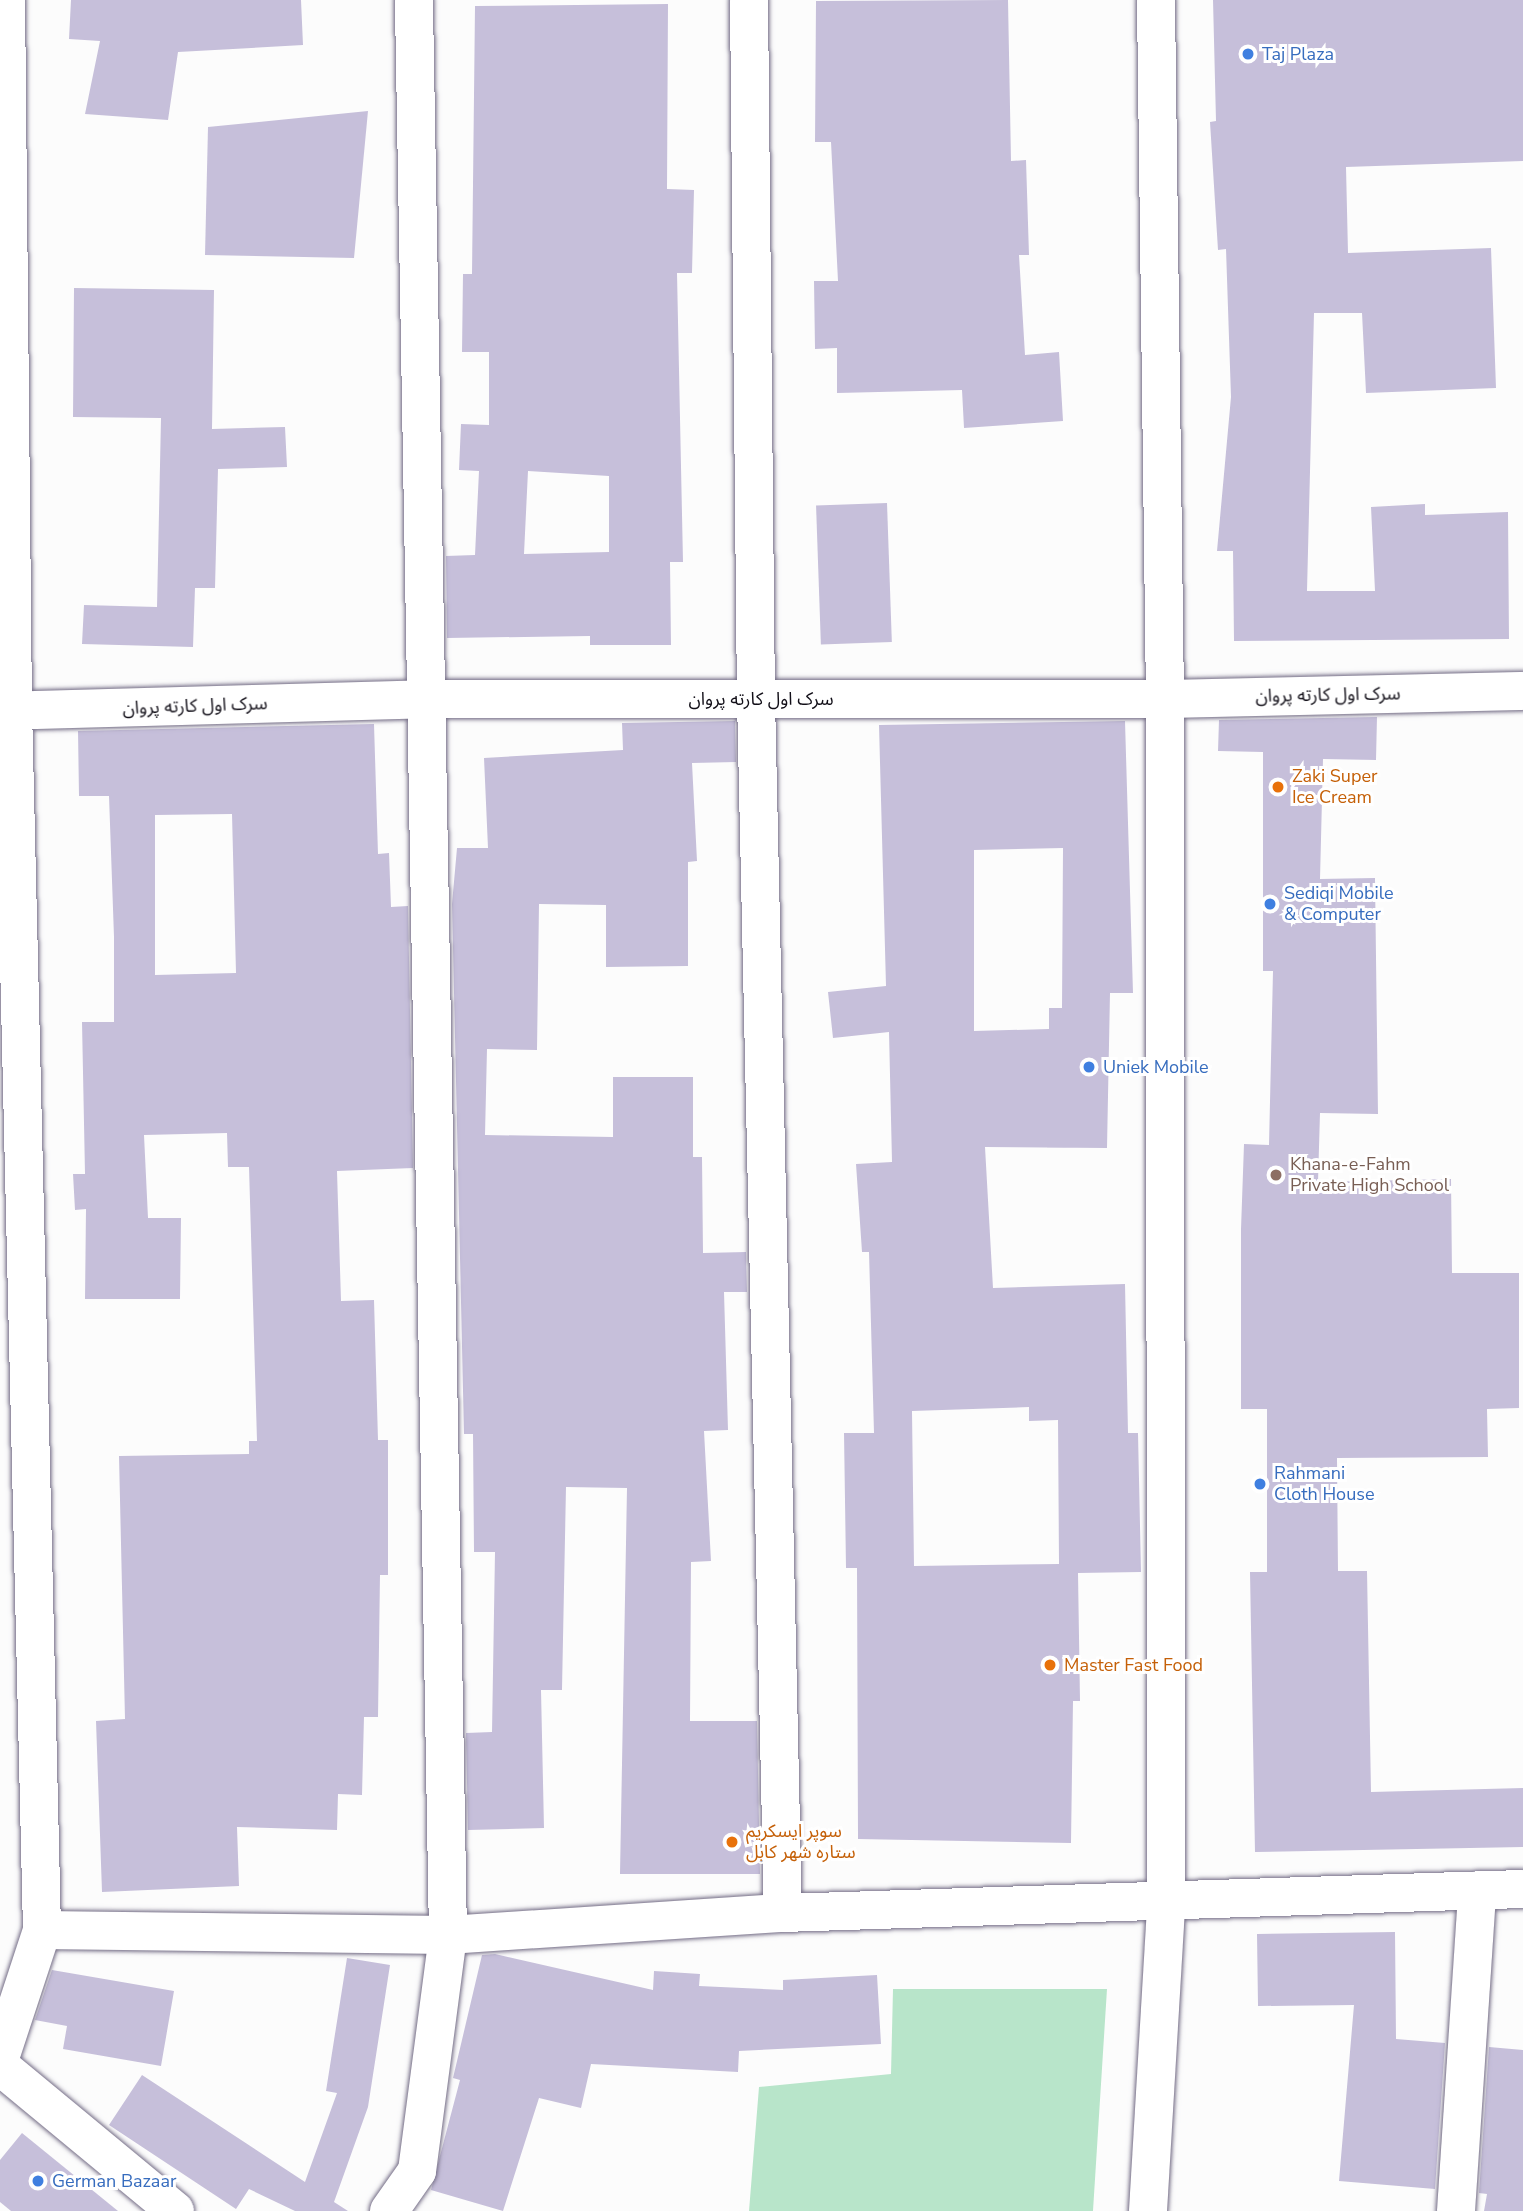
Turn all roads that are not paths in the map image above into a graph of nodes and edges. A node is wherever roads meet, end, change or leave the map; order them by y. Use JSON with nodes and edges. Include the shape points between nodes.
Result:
{"nodes":[{"id":1,"x":6,"y":0,"type":"edge"},
{"id":2,"x":414,"y":0,"type":"edge"},
{"id":3,"x":749,"y":0,"type":"edge"},
{"id":4,"x":1156,"y":0,"type":"edge"},
{"id":5,"x":1523,"y":691,"type":"edge"},
{"id":6,"x":425,"y":699,"type":"junction"},
{"id":7,"x":756,"y":699,"type":"junction"},
{"id":8,"x":1165,"y":699,"type":"junction"},
{"id":9,"x":7,"y":711,"type":"edge"},
{"id":10,"x":1523,"y":1889,"type":"edge"},
{"id":11,"x":1477,"y":1891,"type":"junction"},
{"id":12,"x":1166,"y":1904,"type":"junction"},
{"id":13,"x":783,"y":1913,"type":"junction"},
{"id":14,"x":42,"y":1930,"type":"junction"},
{"id":15,"x":448,"y":1935,"type":"junction"},
{"id":16,"x":0,"y":2058,"type":"edge"},
{"id":17,"x":0,"y":2066,"type":"edge"},
{"id":18,"x":175,"y":2211,"type":"edge"},
{"id":19,"x":389,"y":2211,"type":"edge"},
{"id":20,"x":1148,"y":2211,"type":"edge"},
{"id":21,"x":1456,"y":2211,"type":"edge"}],
"edges":[{"from":1,"to":9,"type":"street"},
{"from":2,"to":6,"type":"street"},
{"from":3,"to":7,"type":"street"},
{"from":4,"to":8,"type":"street"},
{"from":5,"to":8,"type":"street","name":"سرک اول کارته پروان"},
{"from":6,"to":7,"type":"street","name":"سرک اول کارته پروان"},
{"from":6,"to":9,"type":"street","name":"سرک اول کارته پروان"},
{"from":6,"to":15,"type":"street"},
{"from":7,"to":8,"type":"street","name":"سرک اول کارته پروان"},
{"from":7,"to":13,"type":"street"},
{"from":8,"to":12,"type":"street"},
{"from":9,"to":14,"type":"street"},
{"from":10,"to":11,"type":"street"},
{"from":11,"to":12,"type":"street"},
{"from":11,"to":21,"type":"street"},
{"from":12,"to":13,"type":"street"},
{"from":12,"to":20,"type":"street"},
{"from":13,"to":15,"type":"street"},
{"from":14,"to":15,"type":"street"},
{"from":14,"to":16,"type":"street"},
{"from":15,"to":19,"type":"street","via":[[417,2171]]},
{"from":17,"to":18,"type":"street"}]}
